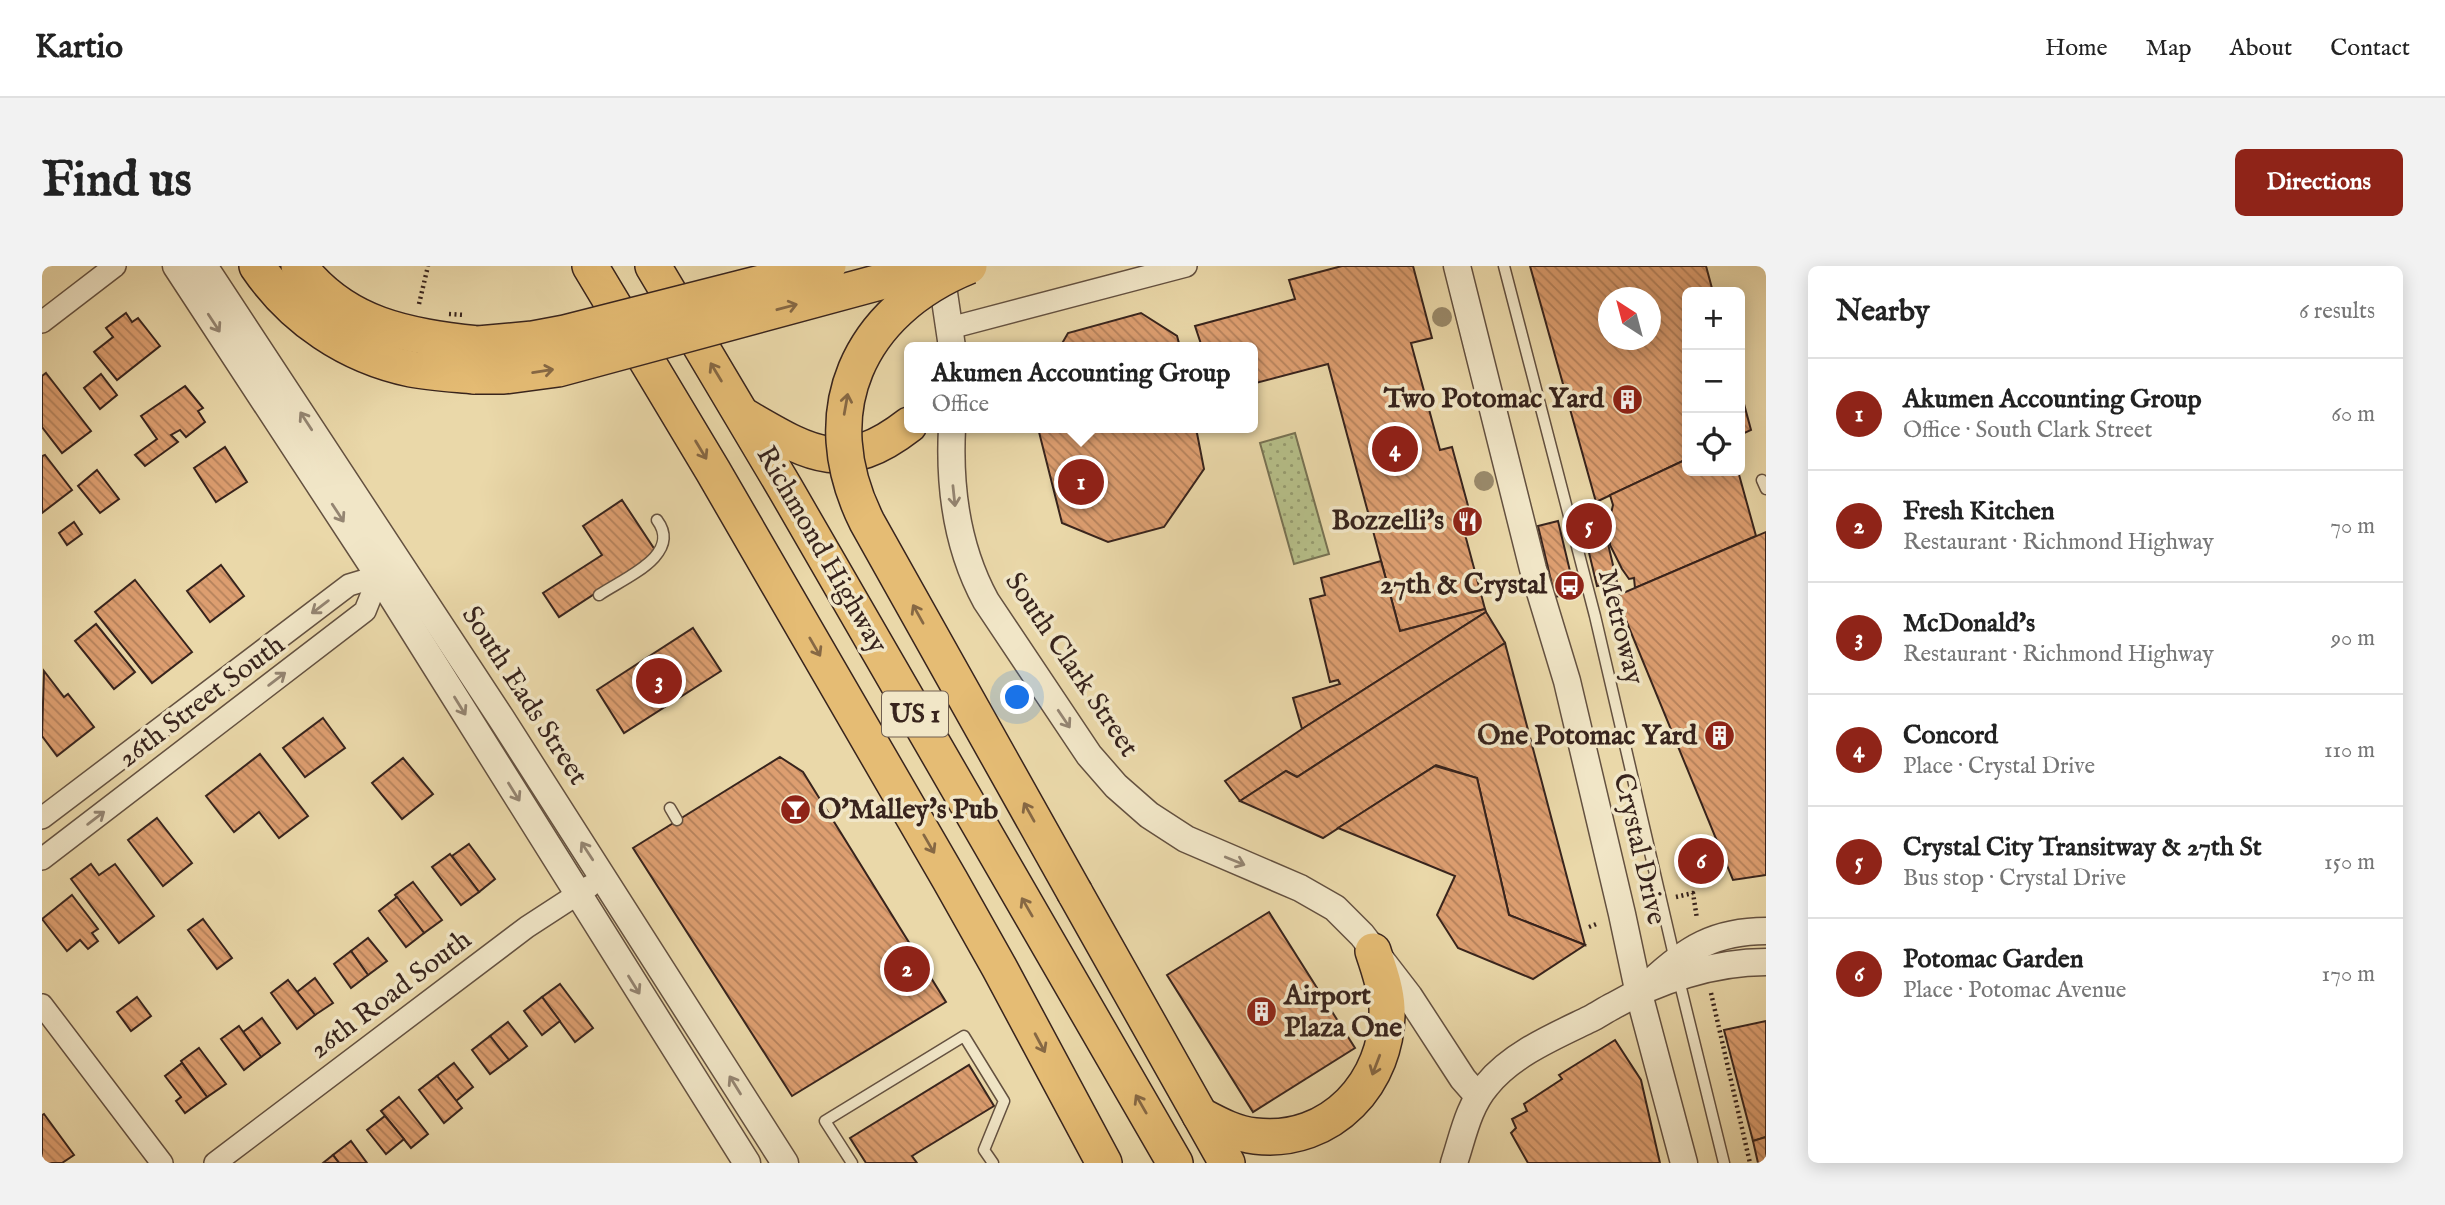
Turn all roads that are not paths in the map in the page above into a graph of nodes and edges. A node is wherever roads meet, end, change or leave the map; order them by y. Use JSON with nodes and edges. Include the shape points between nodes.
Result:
{"nodes":[{"id":1,"x":115,"y":266,"type":"edge"},
{"id":2,"x":176,"y":266,"type":"edge"},
{"id":3,"x":204,"y":266,"type":"edge"},
{"id":4,"x":257,"y":266,"type":"edge"},
{"id":5,"x":299,"y":266,"type":"edge"},
{"id":6,"x":590,"y":266,"type":"edge"},
{"id":7,"x":653,"y":266,"type":"edge"},
{"id":8,"x":828,"y":266,"type":"edge"},
{"id":9,"x":939,"y":266,"type":"edge"},
{"id":10,"x":969,"y":266,"type":"edge"},
{"id":11,"x":1186,"y":266,"type":"edge"},
{"id":12,"x":1457,"y":266,"type":"edge"},
{"id":13,"x":1504,"y":266,"type":"edge"},
{"id":14,"x":42,"y":322,"type":"edge"},
{"id":15,"x":952,"y":342,"type":"edge"},
{"id":16,"x":476,"y":360,"type":"junction"},
{"id":17,"x":742,"y":414,"type":"junction"},
{"id":18,"x":904,"y":428,"type":"edge"},
{"id":19,"x":952,"y":433,"type":"edge"},
{"id":20,"x":657,"y":520,"type":"dead end"},
{"id":21,"x":389,"y":569,"type":"junction"},
{"id":22,"x":599,"y":595,"type":"dead end"},
{"id":23,"x":490,"y":726,"type":"junction"},
{"id":24,"x":670,"y":808,"type":"dead end"},
{"id":25,"x":42,"y":818,"type":"edge"},
{"id":26,"x":677,"y":820,"type":"dead end"},
{"id":27,"x":42,"y":859,"type":"edge"},
{"id":28,"x":604,"y":877,"type":"junction"},
{"id":29,"x":577,"y":893,"type":"junction"},
{"id":30,"x":1766,"y":931,"type":"edge"},
{"id":31,"x":1373,"y":951,"type":"junction"},
{"id":32,"x":1766,"y":962,"type":"edge"},
{"id":33,"x":1676,"y":969,"type":"junction"},
{"id":34,"x":1639,"y":994,"type":"junction"},
{"id":35,"x":42,"y":1005,"type":"edge"},
{"id":36,"x":1478,"y":1096,"type":"junction"},
{"id":37,"x":1200,"y":1115,"type":"junction"},
{"id":38,"x":759,"y":1122,"type":"junction"},
{"id":39,"x":732,"y":1138,"type":"junction"},
{"id":40,"x":162,"y":1163,"type":"edge"},
{"id":41,"x":215,"y":1163,"type":"edge"},
{"id":42,"x":747,"y":1163,"type":"edge"},
{"id":43,"x":785,"y":1163,"type":"edge"},
{"id":44,"x":852,"y":1163,"type":"edge"},
{"id":45,"x":993,"y":1163,"type":"edge"},
{"id":46,"x":1104,"y":1163,"type":"edge"},
{"id":47,"x":1175,"y":1163,"type":"edge"},
{"id":48,"x":1227,"y":1163,"type":"edge"},
{"id":49,"x":1454,"y":1163,"type":"edge"},
{"id":50,"x":1684,"y":1163,"type":"edge"},
{"id":51,"x":1724,"y":1163,"type":"edge"}],
"edges":[{"from":1,"to":14,"type":"street"},
{"from":2,"to":21,"type":"street","name":"South Eads Street","one_way":true},
{"from":21,"to":3,"type":"street","name":"South Eads Street","one_way":true},
{"from":4,"to":16,"type":"highway","via":[[297,312],[357,351],[411,369]]},
{"from":5,"to":16,"type":"highway","via":[[320,289],[365,319]]},
{"from":6,"to":46,"type":"highway","name":"Richmond Highway","number":"US 1","one_way":true,"via":[[956,891]]},
{"from":17,"to":7,"type":"highway","name":"Richmond Highway","number":"US 1","one_way":true},
{"from":8,"to":16,"type":"highway","bridge":true,"via":[[533,339]]},
{"from":9,"to":15,"type":"street"},
{"from":16,"to":9,"type":"highway","one_way":true,"bridge":true,"via":[[504,376],[558,369]]},
{"from":37,"to":10,"type":"highway","one_way":true,"bridge":true,"via":[[867,522],[845,465],[847,400],[866,348],[912,298]]},
{"from":11,"to":15,"type":"street"},
{"from":12,"to":34,"type":"street","name":"Crystal Drive","via":[[1533,569],[1567,681]]},
{"from":13,"to":33,"type":"lane","name":"Metroway","via":[[1595,616]]},
{"from":17,"to":18,"type":"highway","via":[[800,447],[834,456],[874,446]]},
{"from":47,"to":17,"type":"highway","name":"Richmond Highway","number":"US 1","one_way":true},
{"from":19,"to":31,"type":"street","name":"South Clark Street","one_way":true,"via":[[957,518],[975,580],[1089,755],[1131,800],[1166,827],[1318,897],[1350,921]]},
{"from":20,"to":22,"type":"lane","via":[[664,530],[658,556]]},
{"from":21,"to":23,"type":"street","name":"South Eads Street"},
{"from":21,"to":25,"type":"street","name":"26th Street South","one_way":true,"via":[[349,585]]},
{"from":27,"to":21,"type":"street","name":"26th Street South","one_way":true,"via":[[365,611]]},
{"from":28,"to":23,"type":"street","name":"South Eads Street","one_way":true},
{"from":23,"to":29,"type":"street","name":"South Eads Street","one_way":true},
{"from":24,"to":26,"type":"lane"},
{"from":28,"to":29,"type":"street","name":"26th Road South"},
{"from":38,"to":28,"type":"street","name":"South Eads Street","one_way":true},
{"from":29,"to":39,"type":"street","name":"South Eads Street","one_way":true},
{"from":29,"to":41,"type":"street","name":"26th Road South"},
{"from":30,"to":33,"type":"street","via":[[1700,943]]},
{"from":31,"to":36,"type":"street","name":"South Clark Street"},
{"from":31,"to":37,"type":"highway","one_way":true,"via":[[1385,990],[1383,1048],[1373,1073],[1348,1108],[1318,1126],[1269,1136],[1237,1132]]},
{"from":32,"to":33,"type":"street"},
{"from":33,"to":34,"type":"street"},
{"from":33,"to":51,"type":"lane","name":"Metroway"},
{"from":34,"to":36,"type":"street","via":[[1515,1061]]},
{"from":34,"to":50,"type":"street","name":"Crystal Drive"},
{"from":35,"to":40,"type":"street"},
{"from":36,"to":49,"type":"street"},
{"from":37,"to":48,"type":"highway"},
{"from":38,"to":39,"type":"street"},
{"from":38,"to":43,"type":"street","name":"South Eads Street"},
{"from":39,"to":42,"type":"street","name":"South Eads Street"},
{"from":44,"to":45,"type":"lane","via":[[825,1121],[964,1036],[1004,1101],[984,1150]]}]}
